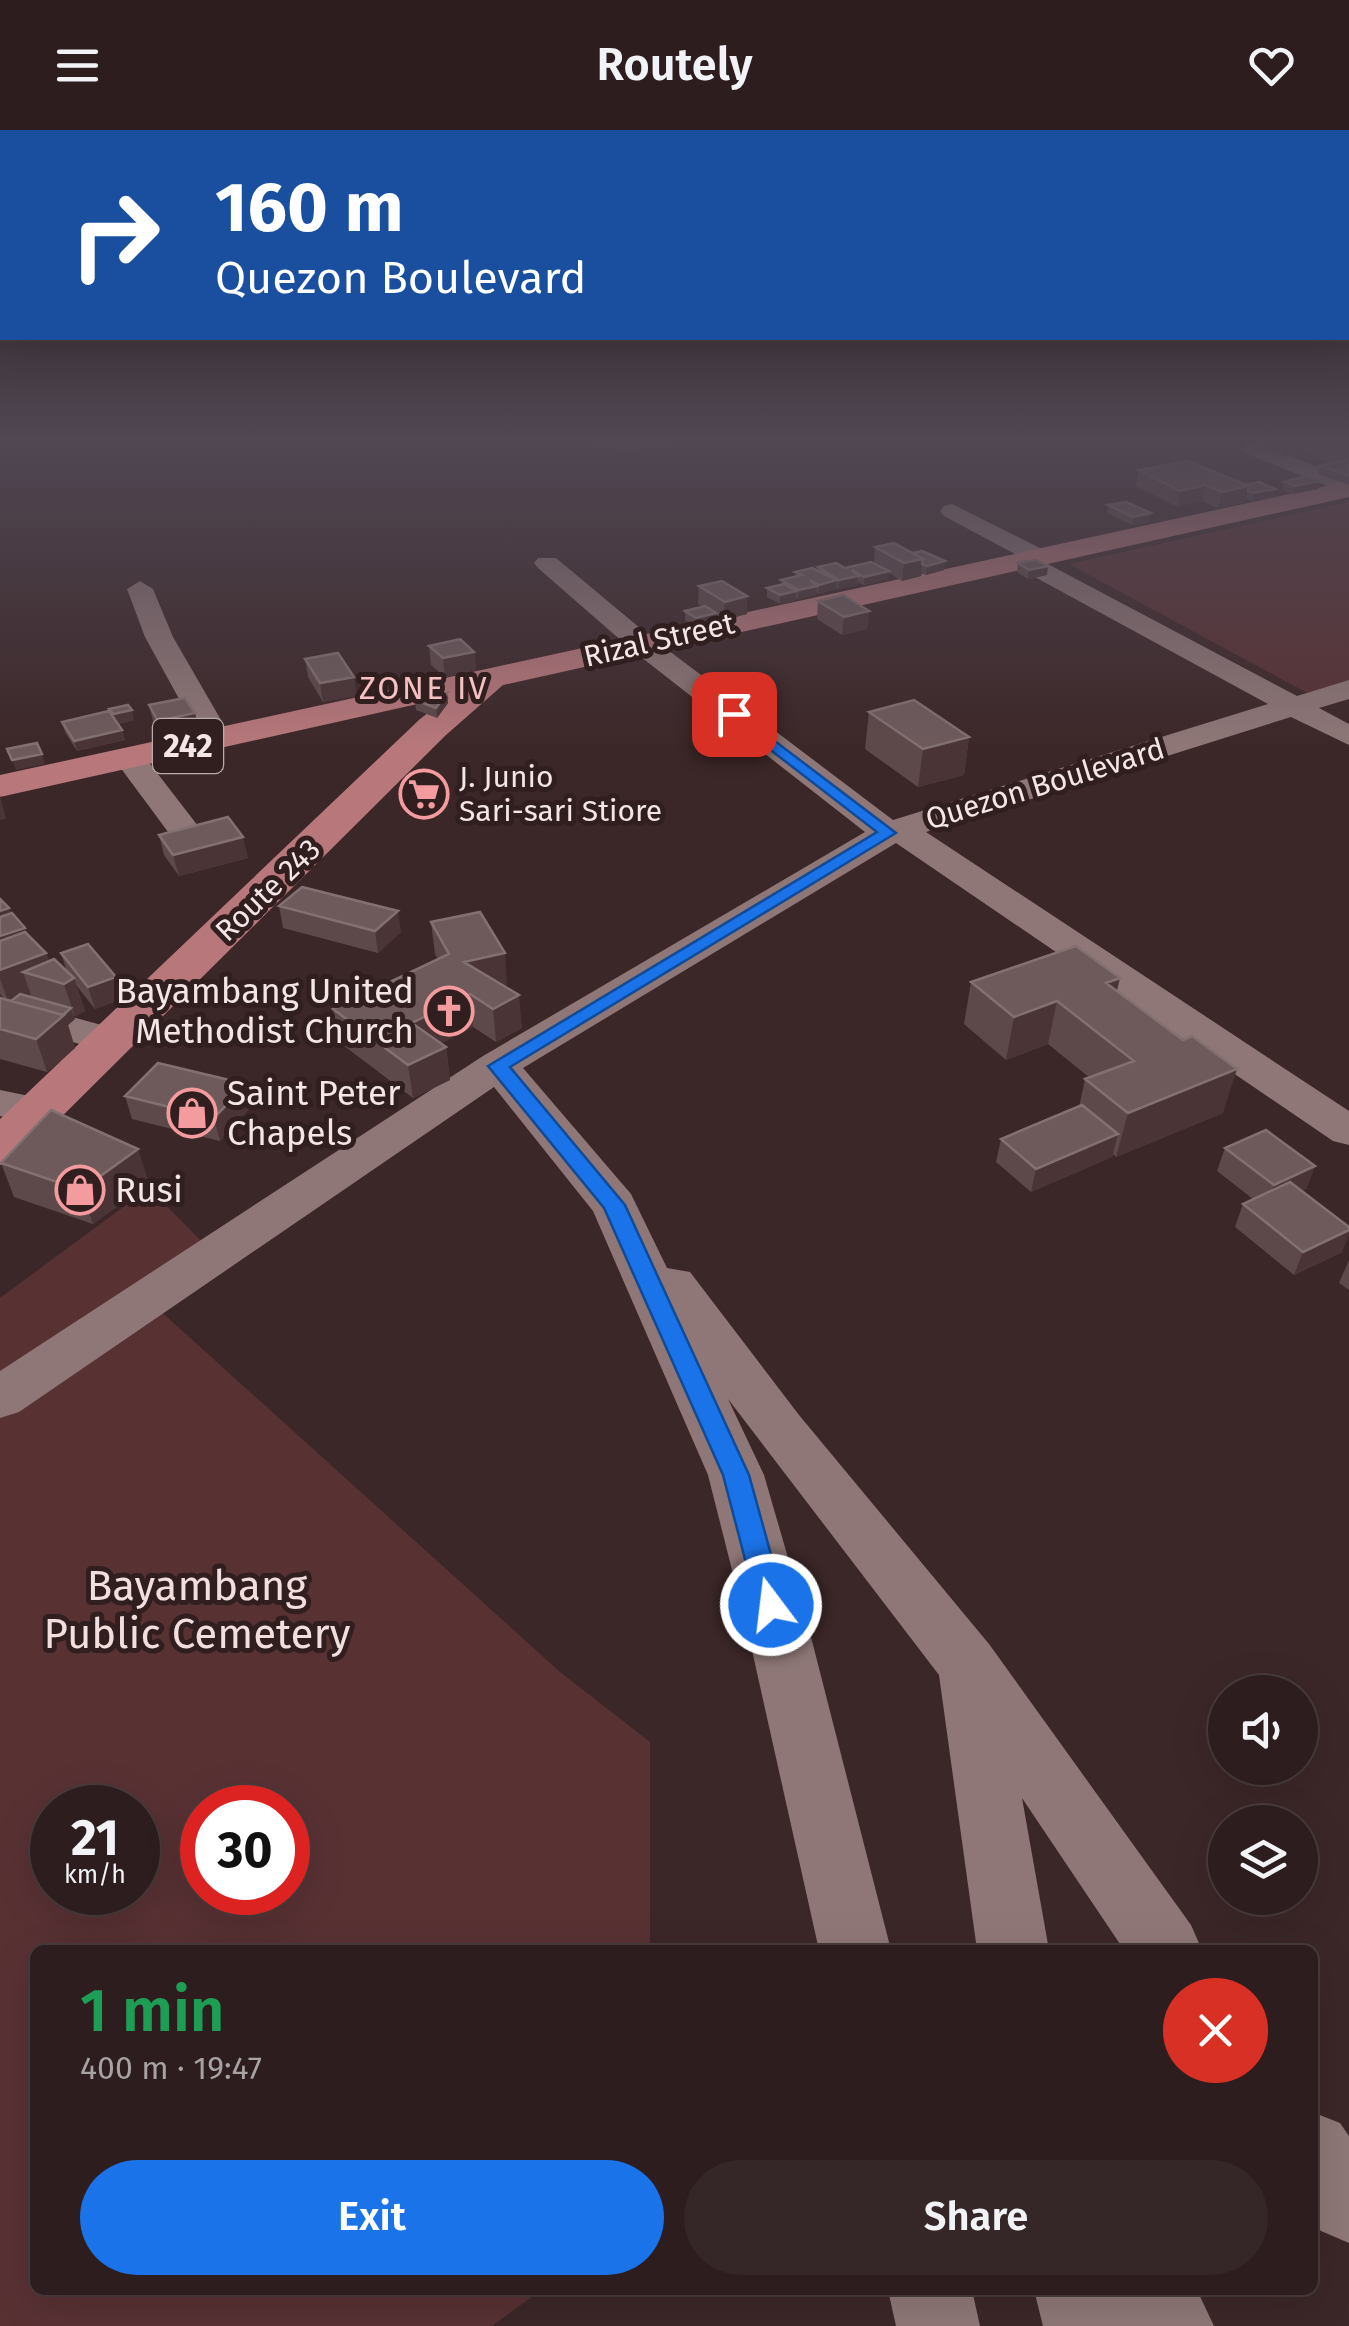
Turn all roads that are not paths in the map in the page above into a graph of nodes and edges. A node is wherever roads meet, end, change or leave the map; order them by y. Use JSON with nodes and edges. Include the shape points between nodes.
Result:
{"nodes":[{"id":1,"x":1008,"y":544,"type":"edge"},
{"id":2,"x":1093,"y":544,"type":"edge"},
{"id":3,"x":1030,"y":558,"type":"junction"},
{"id":4,"x":547,"y":564,"type":"dead end"},
{"id":5,"x":140,"y":589,"type":"dead end"},
{"id":6,"x":642,"y":644,"type":"junction"},
{"id":7,"x":497,"y":678,"type":"junction"},
{"id":8,"x":1349,"y":689,"type":"edge"},
{"id":9,"x":375,"y":704,"type":"junction"},
{"id":10,"x":1294,"y":705,"type":"junction"},
{"id":11,"x":432,"y":727,"type":"junction"},
{"id":12,"x":1349,"y":736,"type":"edge"},
{"id":13,"x":216,"y":739,"type":"junction"},
{"id":14,"x":130,"y":759,"type":"junction"},
{"id":15,"x":0,"y":786,"type":"edge"},
{"id":16,"x":893,"y":831,"type":"junction"},
{"id":17,"x":186,"y":833,"type":"edge"},
{"id":18,"x":65,"y":1027,"type":"edge"},
{"id":19,"x":112,"y":1041,"type":"junction"},
{"id":20,"x":498,"y":1066,"type":"junction"},
{"id":21,"x":1330,"y":1094,"type":"edge"},
{"id":22,"x":20,"y":1107,"type":"edge"},
{"id":23,"x":1349,"y":1132,"type":"edge"},
{"id":24,"x":0,"y":1148,"type":"edge"},
{"id":25,"x":614,"y":1205,"type":"junction"},
{"id":26,"x":0,"y":1398,"type":"edge"},
{"id":27,"x":966,"y":1664,"type":"junction"},
{"id":28,"x":854,"y":1945,"type":"edge"},
{"id":29,"x":1012,"y":1945,"type":"edge"},
{"id":30,"x":1163,"y":1945,"type":"edge"},
{"id":31,"x":1318,"y":2159,"type":"edge"},
{"id":32,"x":1349,"y":2203,"type":"edge"},
{"id":33,"x":931,"y":2295,"type":"edge"},
{"id":34,"x":1077,"y":2295,"type":"edge"},
{"id":35,"x":1146,"y":2295,"type":"edge"},
{"id":36,"x":938,"y":2326,"type":"edge"},
{"id":37,"x":1084,"y":2326,"type":"edge"},
{"id":38,"x":1172,"y":2326,"type":"edge"}],
"edges":[{"from":1,"to":3,"type":"street"},
{"from":2,"to":3,"type":"main road","name":"Rizal Street","number":"242"},
{"from":3,"to":6,"type":"main road","name":"Rizal Street","number":"242"},
{"from":3,"to":10,"type":"street"},
{"from":4,"to":6,"type":"street"},
{"from":5,"to":13,"type":"street"},
{"from":6,"to":7,"type":"main road","name":"Rizal Street","number":"242"},
{"from":6,"to":16,"type":"street"},
{"from":7,"to":9,"type":"main road","number":"242"},
{"from":7,"to":11,"type":"main road","name":"Route 243"},
{"from":8,"to":10,"type":"street","name":"Quezon Boulevard"},
{"from":9,"to":11,"type":"main road"},
{"from":9,"to":13,"type":"main road","number":"242"},
{"from":10,"to":12,"type":"street"},
{"from":10,"to":16,"type":"street","name":"Quezon Boulevard"},
{"from":11,"to":19,"type":"main road","name":"Route 243"},
{"from":13,"to":14,"type":"main road","number":"242"},
{"from":14,"to":15,"type":"main road","number":"242"},
{"from":14,"to":17,"type":"street"},
{"from":16,"to":20,"type":"street","name":"Quezon Boulevard"},
{"from":16,"to":21,"type":"street"},
{"from":18,"to":19,"type":"street"},
{"from":19,"to":22,"type":"main road","name":"Route 243"},
{"from":20,"to":25,"type":"street"},
{"from":20,"to":26,"type":"street","name":"Quezon Boulevard"},
{"from":21,"to":23,"type":"street"},
{"from":22,"to":24,"type":"main road","name":"Route 243"},
{"from":25,"to":27,"type":"street","via":[[780,1430]]},
{"from":25,"to":28,"type":"street","via":[[736,1475]]},
{"from":27,"to":29,"type":"street"},
{"from":27,"to":30,"type":"street"},
{"from":31,"to":32,"type":"street"},
{"from":33,"to":36,"type":"street"},
{"from":34,"to":37,"type":"street"},
{"from":35,"to":38,"type":"street"}]}
